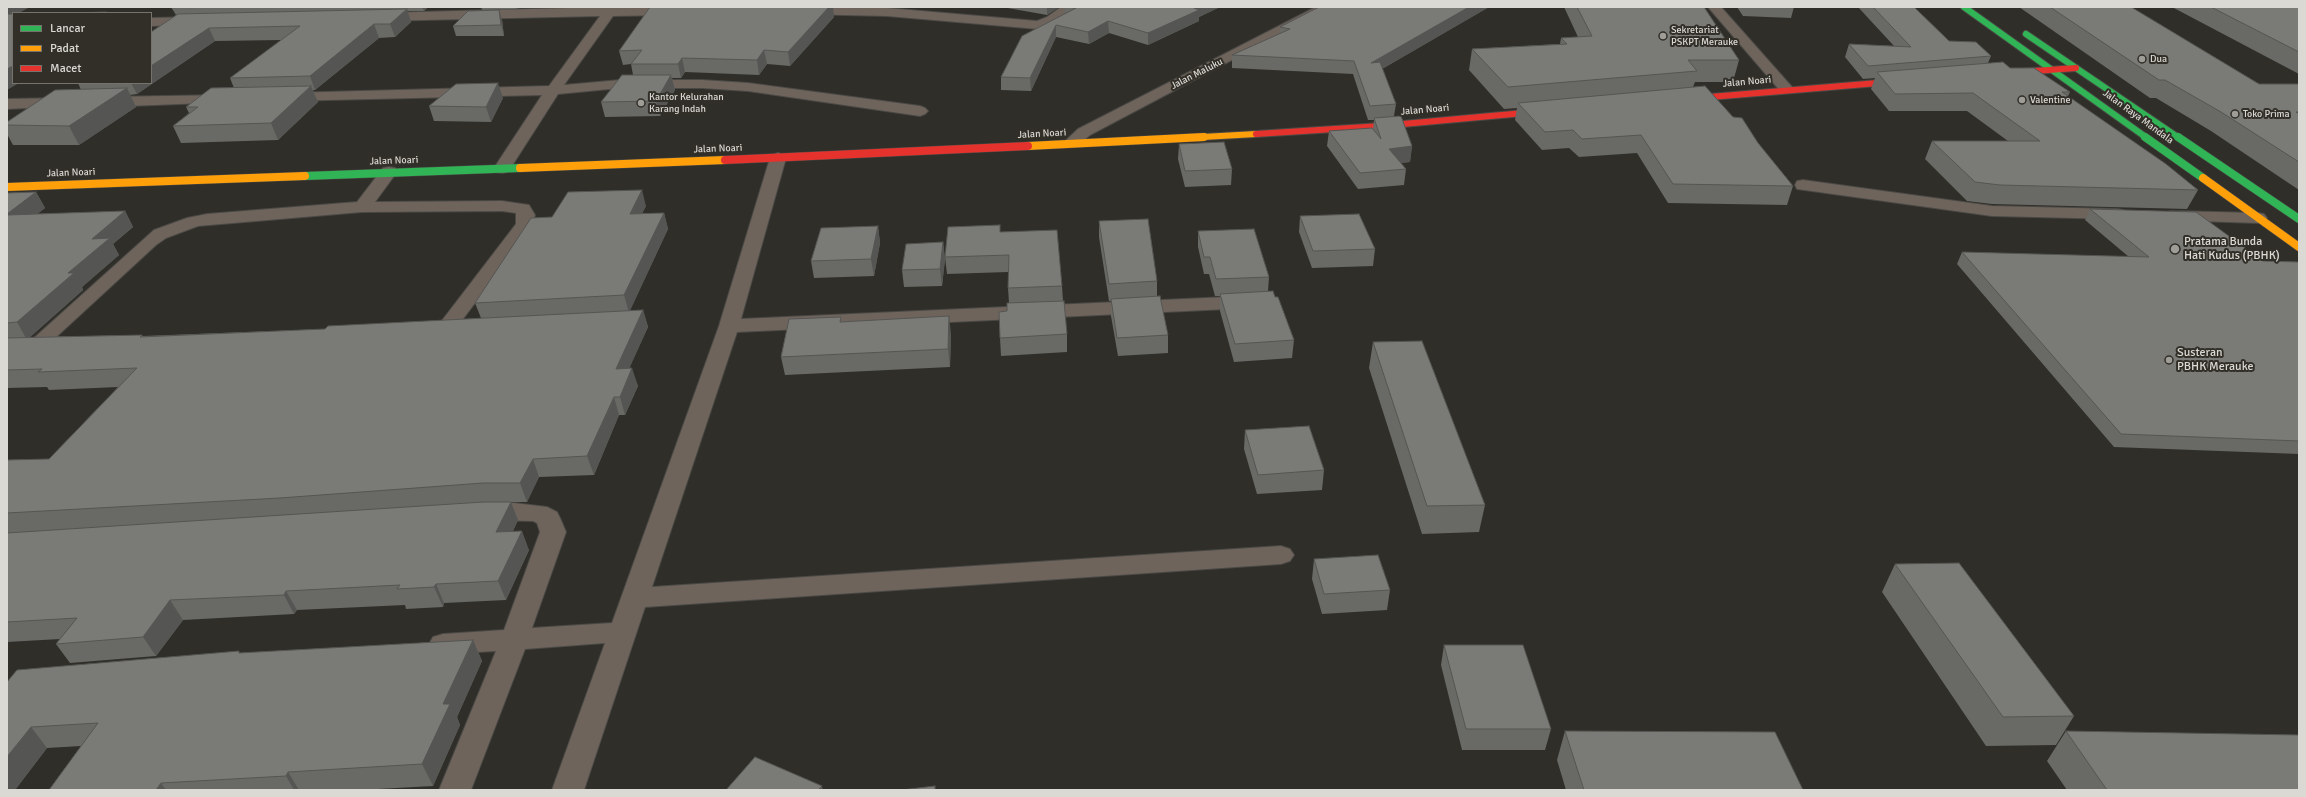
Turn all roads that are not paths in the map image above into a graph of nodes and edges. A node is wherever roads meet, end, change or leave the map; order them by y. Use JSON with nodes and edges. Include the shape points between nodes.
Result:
{"nodes":[{"id":1,"x":1069,"y":7,"type":"edge"},
{"id":2,"x":1326,"y":7,"type":"edge"},
{"id":3,"x":1714,"y":7,"type":"edge"},
{"id":4,"x":1964,"y":7,"type":"edge"},
{"id":5,"x":611,"y":9,"type":"edge"},
{"id":6,"x":788,"y":10,"type":"edge"},
{"id":7,"x":687,"y":11,"type":"edge"},
{"id":8,"x":364,"y":17,"type":"edge"},
{"id":9,"x":206,"y":21,"type":"edge"},
{"id":10,"x":152,"y":22,"type":"edge"},
{"id":11,"x":2019,"y":29,"type":"dead end"},
{"id":12,"x":2076,"y":68,"type":"junction"},
{"id":13,"x":2050,"y":69,"type":"junction"},
{"id":14,"x":1994,"y":74,"type":"edge"},
{"id":15,"x":1914,"y":80,"type":"edge"},
{"id":16,"x":553,"y":90,"type":"junction"},
{"id":17,"x":1787,"y":90,"type":"junction"},
{"id":18,"x":244,"y":98,"type":"edge"},
{"id":19,"x":268,"y":98,"type":"edge"},
{"id":20,"x":1678,"y":100,"type":"edge"},
{"id":21,"x":7,"y":104,"type":"edge"},
{"id":22,"x":920,"y":110,"type":"dead end"},
{"id":23,"x":1555,"y":110,"type":"edge"},
{"id":24,"x":1070,"y":144,"type":"junction"},
{"id":25,"x":778,"y":158,"type":"junction"},
{"id":26,"x":502,"y":168,"type":"junction"},
{"id":27,"x":389,"y":172,"type":"junction"},
{"id":28,"x":1803,"y":185,"type":"dead end"},
{"id":29,"x":7,"y":187,"type":"edge"},
{"id":30,"x":362,"y":207,"type":"junction"},
{"id":31,"x":2132,"y":215,"type":"edge"},
{"id":32,"x":2153,"y":215,"type":"edge"},
{"id":33,"x":2258,"y":218,"type":"junction"},
{"id":34,"x":2298,"y":218,"type":"edge"},
{"id":35,"x":2299,"y":247,"type":"edge"},
{"id":36,"x":1268,"y":301,"type":"edge"},
{"id":37,"x":729,"y":326,"type":"junction"},
{"id":38,"x":468,"y":329,"type":"edge"},
{"id":39,"x":65,"y":346,"type":"edge"},
{"id":40,"x":34,"y":347,"type":"junction"},
{"id":41,"x":14,"y":348,"type":"edge"},
{"id":42,"x":460,"y":514,"type":"edge"},
{"id":43,"x":1281,"y":555,"type":"dead end"},
{"id":44,"x":635,"y":598,"type":"junction"},
{"id":45,"x":622,"y":632,"type":"junction"},
{"id":46,"x":515,"y":638,"type":"junction"},
{"id":47,"x":420,"y":646,"type":"edge"},
{"id":48,"x":455,"y":790,"type":"edge"},
{"id":49,"x":568,"y":790,"type":"edge"}],
"edges":[{"from":1,"to":6,"type":"street","via":[[1052,20],[1038,25],[888,12]]},
{"from":2,"to":24,"type":"street","name":"Jalan Maluku","via":[[1084,132]]},
{"from":3,"to":17,"type":"street"},
{"from":4,"to":13,"type":"main road","name":"Jalan Raya Mandala"},
{"from":5,"to":7,"type":"street"},
{"from":5,"to":8,"type":"street"},
{"from":5,"to":16,"type":"street"},
{"from":9,"to":10,"type":"street"},
{"from":11,"to":12,"type":"main road","name":"Jalan Raya Mandala"},
{"from":12,"to":13,"type":"main road"},
{"from":12,"to":34,"type":"main road","name":"Jalan Raya Mandala"},
{"from":13,"to":14,"type":"main road"},
{"from":13,"to":33,"type":"main road","name":"Jalan Raya Mandala"},
{"from":15,"to":17,"type":"main road","name":"Jalan Noari"},
{"from":16,"to":19,"type":"street"},
{"from":16,"to":22,"type":"street","via":[[620,84],[748,87]]},
{"from":16,"to":26,"type":"street"},
{"from":17,"to":20,"type":"main road","name":"Jalan Noari"},
{"from":18,"to":21,"type":"street"},
{"from":23,"to":24,"type":"main road","name":"Jalan Noari","via":[[1381,126]]},
{"from":24,"to":25,"type":"main road","name":"Jalan Noari"},
{"from":25,"to":26,"type":"main road","name":"Jalan Noari"},
{"from":25,"to":37,"type":"street"},
{"from":26,"to":27,"type":"main road","name":"Jalan Noari"},
{"from":27,"to":29,"type":"main road","name":"Jalan Noari"},
{"from":27,"to":30,"type":"street"},
{"from":28,"to":31,"type":"street","via":[[1992,211]]},
{"from":30,"to":38,"type":"street","via":[[502,206],[523,210],[526,215],[525,224],[436,331]]},
{"from":30,"to":40,"type":"street","via":[[207,219],[171,230],[150,241]]},
{"from":32,"to":33,"type":"street"},
{"from":33,"to":35,"type":"main road","name":"Jalan Raya Mandala"},
{"from":36,"to":37,"type":"street"},
{"from":37,"to":44,"type":"street"},
{"from":39,"to":40,"type":"street"},
{"from":40,"to":41,"type":"street"},
{"from":42,"to":46,"type":"street","via":[[525,511],[545,515],[551,525],[553,532]]},
{"from":43,"to":44,"type":"street"},
{"from":44,"to":45,"type":"street"},
{"from":45,"to":46,"type":"street"},
{"from":45,"to":49,"type":"street"},
{"from":46,"to":47,"type":"street"},
{"from":46,"to":48,"type":"street"}]}
